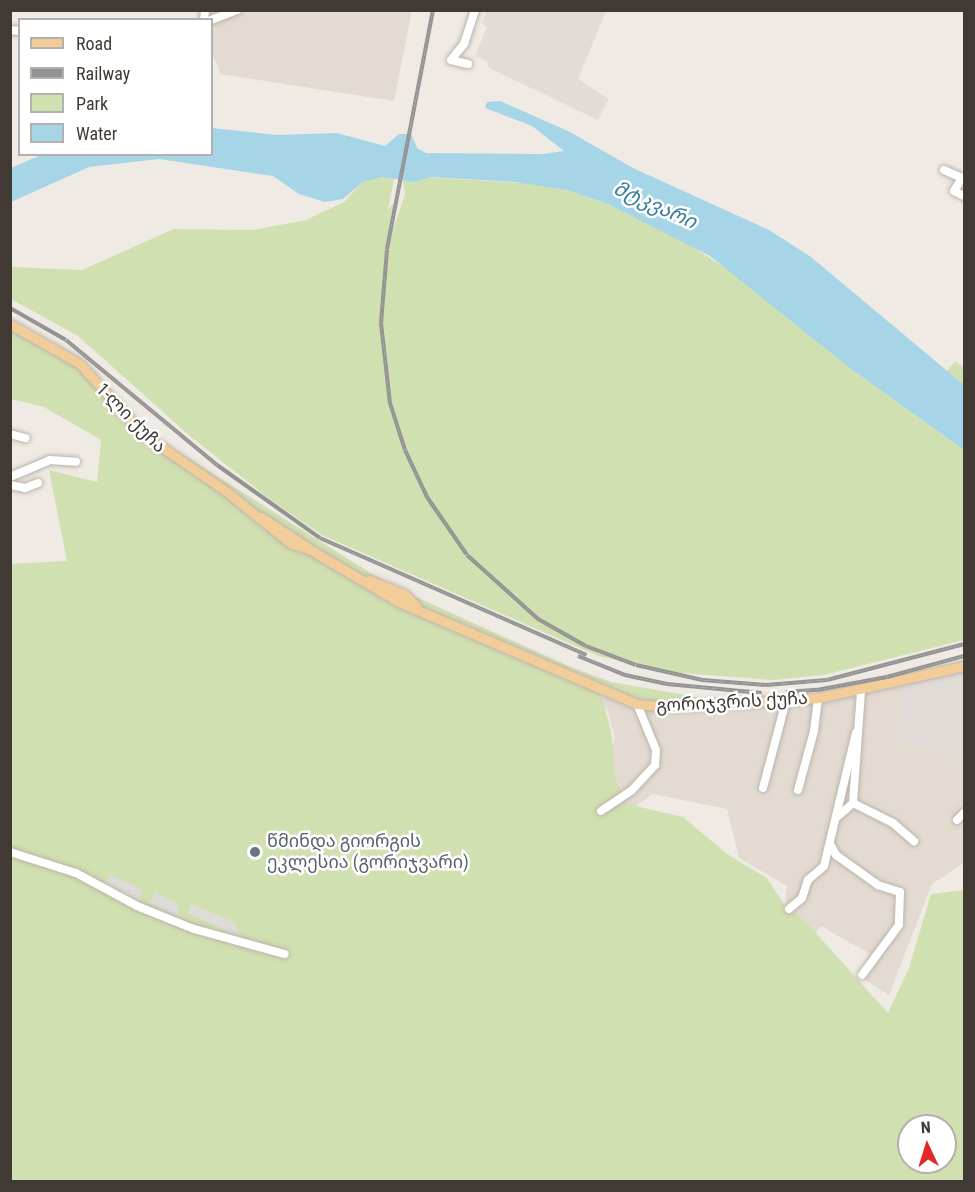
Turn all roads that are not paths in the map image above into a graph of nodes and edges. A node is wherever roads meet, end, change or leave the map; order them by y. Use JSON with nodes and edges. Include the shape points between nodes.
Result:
{"nodes":[{"id":1,"x":237,"y":10,"type":"edge"},
{"id":2,"x":475,"y":10,"type":"edge"},
{"id":3,"x":213,"y":19,"type":"edge"},
{"id":4,"x":468,"y":64,"type":"dead end"},
{"id":5,"x":944,"y":170,"type":"dead end"},
{"id":6,"x":964,"y":196,"type":"edge"},
{"id":7,"x":10,"y":324,"type":"edge"},
{"id":8,"x":10,"y":434,"type":"edge"},
{"id":9,"x":25,"y":438,"type":"dead end"},
{"id":10,"x":76,"y":462,"type":"dead end"},
{"id":11,"x":10,"y":477,"type":"edge"},
{"id":12,"x":38,"y":483,"type":"dead end"},
{"id":13,"x":10,"y":485,"type":"edge"},
{"id":14,"x":509,"y":648,"type":"joint"},
{"id":15,"x":964,"y":666,"type":"edge"},
{"id":16,"x":861,"y":691,"type":"junction"},
{"id":17,"x":818,"y":698,"type":"junction"},
{"id":18,"x":786,"y":702,"type":"junction"},
{"id":19,"x":637,"y":704,"type":"junction"},
{"id":20,"x":856,"y":733,"type":"junction"},
{"id":21,"x":763,"y":788,"type":"dead end"},
{"id":22,"x":798,"y":790,"type":"dead end"},
{"id":23,"x":853,"y":803,"type":"junction"},
{"id":24,"x":601,"y":811,"type":"dead end"},
{"id":25,"x":964,"y":813,"type":"edge"},
{"id":26,"x":837,"y":817,"type":"junction"},
{"id":27,"x":957,"y":820,"type":"dead end"},
{"id":28,"x":914,"y":841,"type":"dead end"},
{"id":29,"x":830,"y":844,"type":"junction"},
{"id":30,"x":10,"y":852,"type":"edge"},
{"id":31,"x":789,"y":909,"type":"dead end"},
{"id":32,"x":285,"y":954,"type":"dead end"},
{"id":33,"x":862,"y":975,"type":"dead end"}],
"edges":[{"from":1,"to":3,"type":"street"},
{"from":2,"to":4,"type":"street","via":[[464,44],[452,60]]},
{"from":5,"to":6,"type":"street","via":[[962,178],[954,192]]},
{"from":7,"to":14,"type":"main road","name":"1-ლი ქუჩა","via":[[80,364],[143,434],[253,513],[381,593]]},
{"from":8,"to":9,"type":"street"},
{"from":10,"to":11,"type":"street","via":[[51,460]]},
{"from":12,"to":13,"type":"street","via":[[25,488]]},
{"from":14,"to":19,"type":"main road","name":"გორიჯვრის ქუჩა"},
{"from":15,"to":16,"type":"main road","name":"გორიჯვრის ქუჩა"},
{"from":16,"to":17,"type":"main road","name":"გორიჯვრის ქუჩა"},
{"from":16,"to":20,"type":"street"},
{"from":17,"to":18,"type":"main road","name":"გორიჯვრის ქუჩა"},
{"from":17,"to":22,"type":"street","via":[[814,731]]},
{"from":18,"to":19,"type":"main road","name":"გორიჯვრის ქუჩა","via":[[664,707]]},
{"from":18,"to":21,"type":"street"},
{"from":19,"to":24,"type":"street","via":[[656,750],[655,765],[632,790]]},
{"from":20,"to":23,"type":"street"},
{"from":20,"to":26,"type":"street","via":[[839,788]]},
{"from":23,"to":26,"type":"street"},
{"from":23,"to":28,"type":"street","via":[[893,823]]},
{"from":25,"to":27,"type":"street"},
{"from":26,"to":29,"type":"street"},
{"from":29,"to":31,"type":"street","via":[[824,866],[808,880],[802,898]]},
{"from":29,"to":33,"type":"street","via":[[836,855],[878,885],[900,892],[899,925]]},
{"from":30,"to":32,"type":"street","via":[[76,873],[137,906],[194,928]]}]}
